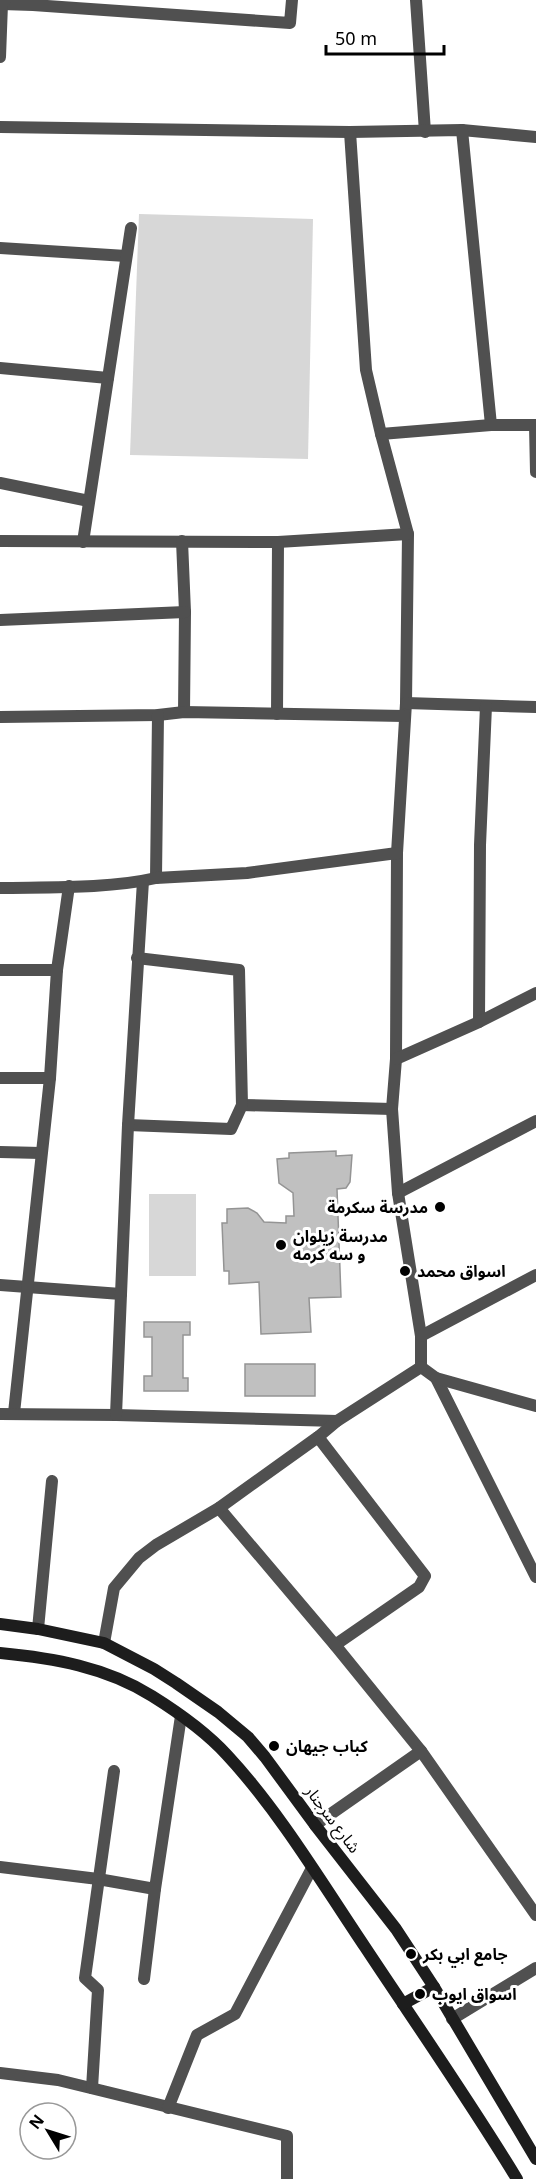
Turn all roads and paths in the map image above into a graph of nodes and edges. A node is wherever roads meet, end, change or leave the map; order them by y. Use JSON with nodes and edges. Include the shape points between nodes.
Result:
{"nodes":[{"id":1,"x":292,"y":0,"type":"edge"},
{"id":2,"x":416,"y":0,"type":"edge"},
{"id":3,"x":3,"y":2,"type":"edge"},
{"id":4,"x":33,"y":2,"type":"edge"},
{"id":5,"x":0,"y":57,"type":"edge"},
{"id":6,"x":0,"y":127,"type":"edge"},
{"id":7,"x":462,"y":130,"type":"junction"},
{"id":8,"x":350,"y":132,"type":"junction"},
{"id":9,"x":425,"y":132,"type":"junction"},
{"id":10,"x":536,"y":137,"type":"edge"},
{"id":11,"x":131,"y":228,"type":"dead end"},
{"id":12,"x":0,"y":248,"type":"edge"},
{"id":13,"x":126,"y":256,"type":"junction"},
{"id":14,"x":0,"y":368,"type":"edge"},
{"id":15,"x":108,"y":378,"type":"junction"},
{"id":16,"x":490,"y":425,"type":"junction"},
{"id":17,"x":535,"y":425,"type":"edge"},
{"id":18,"x":381,"y":434,"type":"junction"},
{"id":19,"x":536,"y":472,"type":"edge"},
{"id":20,"x":0,"y":483,"type":"edge"},
{"id":21,"x":89,"y":501,"type":"junction"},
{"id":22,"x":408,"y":534,"type":"junction"},
{"id":23,"x":0,"y":541,"type":"edge"},
{"id":24,"x":182,"y":541,"type":"junction"},
{"id":25,"x":83,"y":542,"type":"junction"},
{"id":26,"x":279,"y":542,"type":"junction"},
{"id":27,"x":185,"y":612,"type":"junction"},
{"id":28,"x":0,"y":620,"type":"edge"},
{"id":29,"x":406,"y":703,"type":"junction"},
{"id":30,"x":486,"y":706,"type":"junction"},
{"id":31,"x":536,"y":707,"type":"edge"},
{"id":32,"x":184,"y":712,"type":"junction"},
{"id":33,"x":277,"y":714,"type":"junction"},
{"id":34,"x":158,"y":715,"type":"junction"},
{"id":35,"x":404,"y":716,"type":"junction"},
{"id":36,"x":0,"y":717,"type":"edge"},
{"id":37,"x":397,"y":854,"type":"junction"},
{"id":38,"x":149,"y":879,"type":"junction"},
{"id":39,"x":69,"y":886,"type":"junction"},
{"id":40,"x":0,"y":888,"type":"edge"},
{"id":41,"x":137,"y":958,"type":"junction"},
{"id":42,"x":0,"y":970,"type":"edge"},
{"id":43,"x":57,"y":970,"type":"junction"},
{"id":44,"x":536,"y":993,"type":"edge"},
{"id":45,"x":478,"y":1022,"type":"junction"},
{"id":46,"x":396,"y":1059,"type":"junction"},
{"id":47,"x":0,"y":1078,"type":"edge"},
{"id":48,"x":50,"y":1078,"type":"junction"},
{"id":49,"x":242,"y":1106,"type":"junction"},
{"id":50,"x":392,"y":1109,"type":"junction"},
{"id":51,"x":536,"y":1121,"type":"edge"},
{"id":52,"x":128,"y":1125,"type":"junction"},
{"id":53,"x":0,"y":1152,"type":"edge"},
{"id":54,"x":41,"y":1153,"type":"junction"},
{"id":55,"x":398,"y":1193,"type":"junction"},
{"id":56,"x":536,"y":1275,"type":"edge"},
{"id":57,"x":0,"y":1285,"type":"edge"},
{"id":58,"x":28,"y":1286,"type":"junction"},
{"id":59,"x":121,"y":1294,"type":"junction"},
{"id":60,"x":421,"y":1336,"type":"junction"},
{"id":61,"x":421,"y":1367,"type":"junction"},
{"id":62,"x":436,"y":1378,"type":"junction"},
{"id":63,"x":536,"y":1406,"type":"edge"},
{"id":64,"x":14,"y":1413,"type":"junction"},
{"id":65,"x":0,"y":1414,"type":"edge"},
{"id":66,"x":116,"y":1414,"type":"junction"},
{"id":67,"x":337,"y":1421,"type":"junction"},
{"id":68,"x":318,"y":1437,"type":"junction"},
{"id":69,"x":52,"y":1481,"type":"dead end"},
{"id":70,"x":219,"y":1508,"type":"junction"},
{"id":71,"x":536,"y":1577,"type":"edge"},
{"id":72,"x":0,"y":1624,"type":"edge"},
{"id":73,"x":38,"y":1629,"type":"junction"},
{"id":74,"x":104,"y":1643,"type":"junction"},
{"id":75,"x":335,"y":1645,"type":"junction"},
{"id":76,"x":0,"y":1653,"type":"edge"},
{"id":77,"x":181,"y":1716,"type":"junction"},
{"id":78,"x":421,"y":1751,"type":"junction"},
{"id":79,"x":114,"y":1771,"type":"dead end"},
{"id":80,"x":315,"y":1825,"type":"junction"},
{"id":81,"x":0,"y":1867,"type":"edge"},
{"id":82,"x":312,"y":1868,"type":"junction"},
{"id":83,"x":98,"y":1879,"type":"junction"},
{"id":84,"x":156,"y":1889,"type":"junction"},
{"id":85,"x":536,"y":1915,"type":"edge"},
{"id":86,"x":536,"y":1968,"type":"edge"},
{"id":87,"x":144,"y":1980,"type":"dead end"},
{"id":88,"x":434,"y":1987,"type":"junction"},
{"id":89,"x":404,"y":2004,"type":"junction"},
{"id":90,"x":452,"y":2019,"type":"junction"},
{"id":91,"x":0,"y":2073,"type":"edge"},
{"id":92,"x":92,"y":2088,"type":"junction"},
{"id":93,"x":168,"y":2108,"type":"junction"},
{"id":94,"x":536,"y":2159,"type":"edge"},
{"id":95,"x":287,"y":2179,"type":"edge"},
{"id":96,"x":516,"y":2179,"type":"edge"}],
"edges":[{"from":1,"to":4,"type":"street","via":[[290,23]]},
{"from":2,"to":9,"type":"street"},
{"from":3,"to":4,"type":"street"},
{"from":3,"to":5,"type":"street"},
{"from":6,"to":8,"type":"street"},
{"from":7,"to":9,"type":"street"},
{"from":7,"to":10,"type":"street"},
{"from":7,"to":16,"type":"street"},
{"from":8,"to":9,"type":"street"},
{"from":8,"to":18,"type":"street","via":[[366,370]]},
{"from":11,"to":13,"type":"street"},
{"from":12,"to":13,"type":"street"},
{"from":13,"to":15,"type":"street"},
{"from":14,"to":15,"type":"street"},
{"from":15,"to":21,"type":"street"},
{"from":16,"to":17,"type":"street"},
{"from":16,"to":18,"type":"street"},
{"from":17,"to":19,"type":"street"},
{"from":18,"to":22,"type":"street"},
{"from":20,"to":21,"type":"street"},
{"from":21,"to":25,"type":"street"},
{"from":22,"to":26,"type":"street"},
{"from":22,"to":29,"type":"street"},
{"from":23,"to":25,"type":"street"},
{"from":24,"to":25,"type":"street"},
{"from":24,"to":26,"type":"street"},
{"from":24,"to":27,"type":"street"},
{"from":26,"to":33,"type":"street"},
{"from":27,"to":28,"type":"street"},
{"from":27,"to":32,"type":"street"},
{"from":29,"to":30,"type":"street"},
{"from":29,"to":35,"type":"street"},
{"from":30,"to":31,"type":"street"},
{"from":30,"to":45,"type":"street"},
{"from":32,"to":33,"type":"street"},
{"from":32,"to":34,"type":"street"},
{"from":33,"to":35,"type":"street"},
{"from":34,"to":36,"type":"street"},
{"from":34,"to":38,"type":"street"},
{"from":35,"to":37,"type":"street"},
{"from":37,"to":38,"type":"street","via":[[247,873]]},
{"from":37,"to":46,"type":"street"},
{"from":38,"to":39,"type":"street"},
{"from":38,"to":41,"type":"street"},
{"from":39,"to":40,"type":"street"},
{"from":39,"to":43,"type":"street"},
{"from":41,"to":49,"type":"street","via":[[239,970]]},
{"from":41,"to":52,"type":"street"},
{"from":42,"to":43,"type":"street"},
{"from":43,"to":48,"type":"street"},
{"from":44,"to":45,"type":"street"},
{"from":45,"to":46,"type":"street"},
{"from":46,"to":50,"type":"street"},
{"from":47,"to":48,"type":"street"},
{"from":48,"to":54,"type":"street"},
{"from":49,"to":50,"type":"street"},
{"from":49,"to":52,"type":"street","via":[[231,1130]]},
{"from":50,"to":55,"type":"street"},
{"from":51,"to":55,"type":"street"},
{"from":52,"to":59,"type":"street"},
{"from":53,"to":54,"type":"street"},
{"from":54,"to":58,"type":"street"},
{"from":55,"to":60,"type":"street"},
{"from":56,"to":60,"type":"street"},
{"from":57,"to":58,"type":"street"},
{"from":58,"to":59,"type":"street"},
{"from":58,"to":64,"type":"street"},
{"from":59,"to":66,"type":"street"},
{"from":60,"to":61,"type":"street"},
{"from":61,"to":62,"type":"street"},
{"from":61,"to":67,"type":"street"},
{"from":62,"to":63,"type":"street"},
{"from":62,"to":71,"type":"street"},
{"from":64,"to":65,"type":"street"},
{"from":64,"to":66,"type":"street"},
{"from":66,"to":67,"type":"street"},
{"from":67,"to":68,"type":"street"},
{"from":68,"to":70,"type":"street"},
{"from":68,"to":75,"type":"street","via":[[425,1576],[419,1587]]},
{"from":69,"to":73,"type":"street"},
{"from":70,"to":74,"type":"street","via":[[156,1545],[125,1573],[114,1588]]},
{"from":70,"to":75,"type":"street"},
{"from":72,"to":73,"type":"street","name":"شارع سرجنار"},
{"from":73,"to":74,"type":"street","name":"شارع سرجنار"},
{"from":74,"to":80,"type":"street","name":"شارع سرجنار","via":[[154,1669],[235,1726],[265,1757]]},
{"from":75,"to":78,"type":"street"},
{"from":76,"to":77,"type":"street","via":[[89,1667],[151,1695]]},
{"from":77,"to":82,"type":"street","via":[[225,1753]]},
{"from":77,"to":84,"type":"street"},
{"from":78,"to":80,"type":"street"},
{"from":78,"to":85,"type":"street"},
{"from":79,"to":83,"type":"street"},
{"from":80,"to":88,"type":"street","name":"شارع سرجنار","via":[[396,1929]]},
{"from":81,"to":83,"type":"street"},
{"from":82,"to":89,"type":"street"},
{"from":82,"to":93,"type":"street","via":[[235,2014],[197,2035]]},
{"from":83,"to":84,"type":"street"},
{"from":83,"to":92,"type":"street","via":[[85,1978],[98,1990]]},
{"from":84,"to":87,"type":"street"},
{"from":86,"to":90,"type":"street"},
{"from":88,"to":89,"type":"street"},
{"from":88,"to":90,"type":"street","name":"شارع سرجنار"},
{"from":89,"to":96,"type":"street"},
{"from":90,"to":94,"type":"street","name":"شارع سرجنار"},
{"from":91,"to":92,"type":"street"},
{"from":92,"to":93,"type":"street"},
{"from":93,"to":95,"type":"street","via":[[287,2136]]}]}
